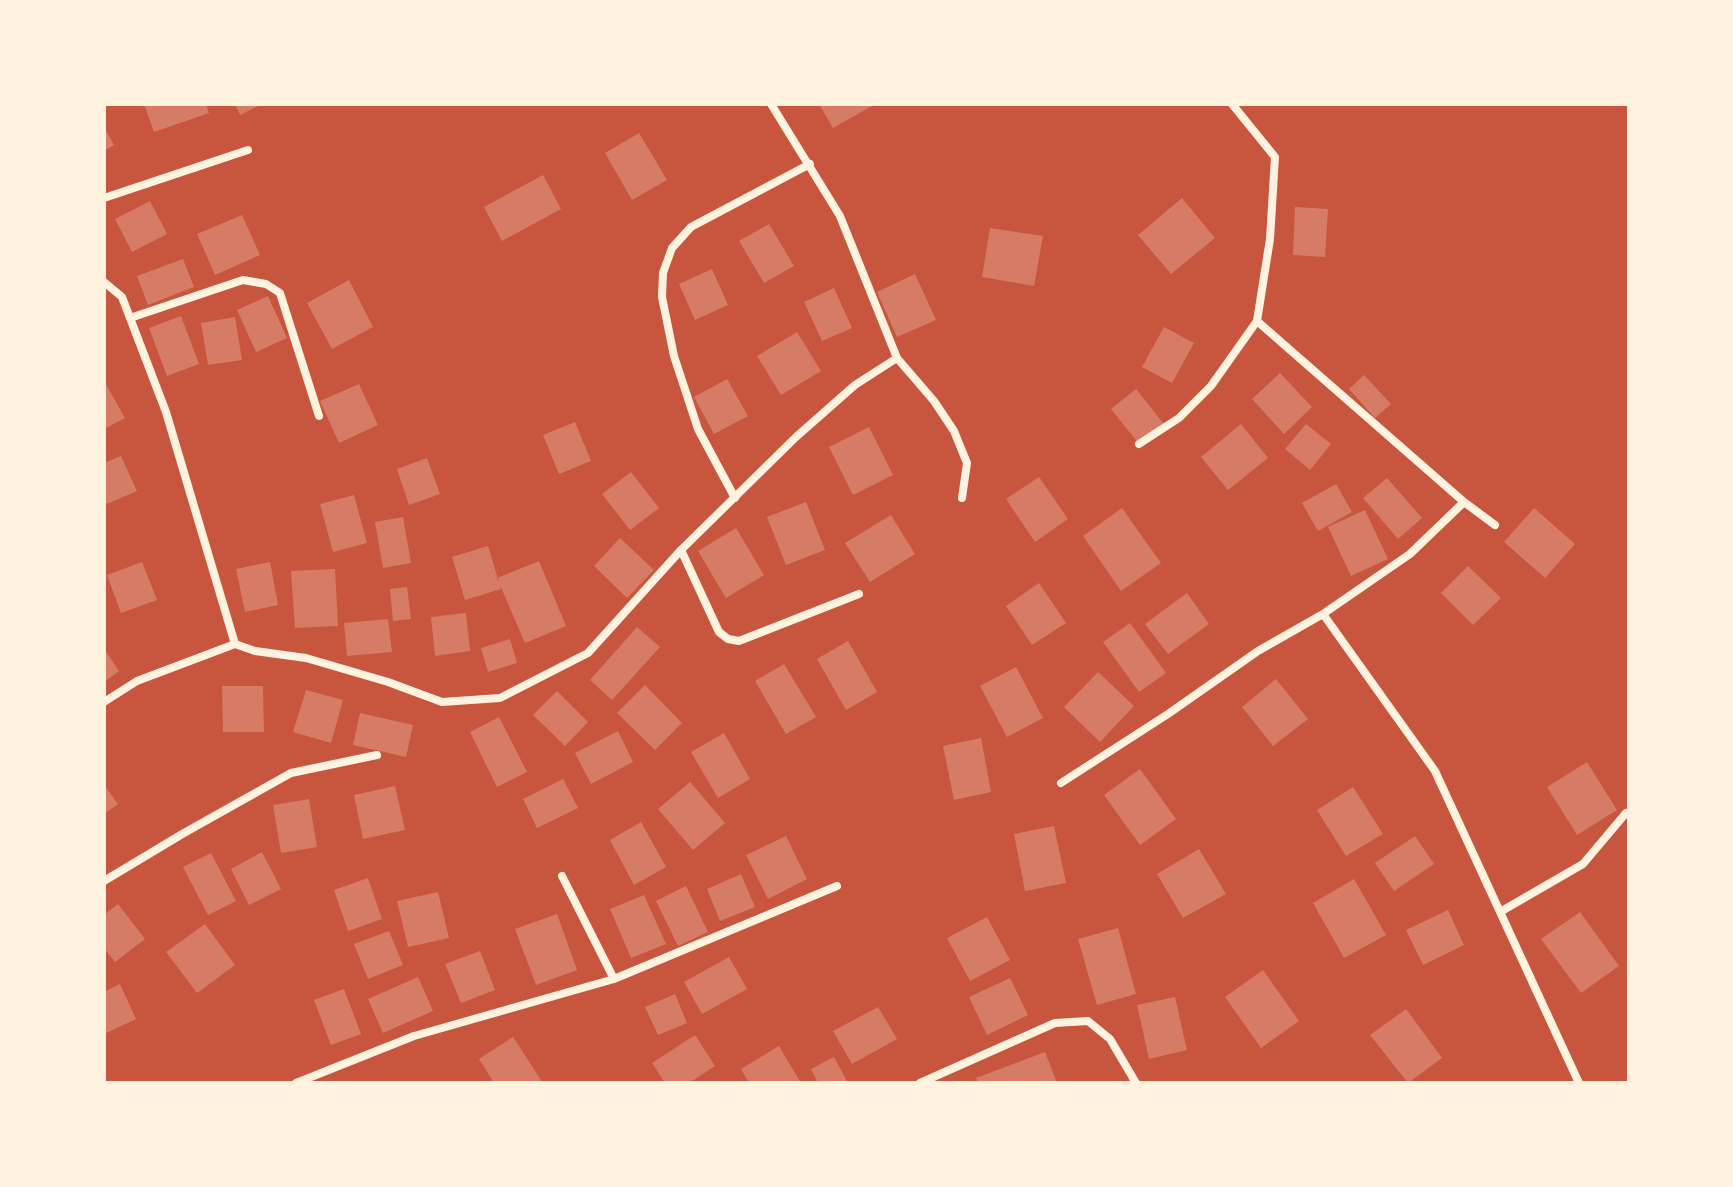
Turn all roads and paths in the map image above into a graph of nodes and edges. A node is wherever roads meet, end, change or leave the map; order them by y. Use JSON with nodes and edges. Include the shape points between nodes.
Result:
{"nodes":[{"id":1,"x":771,"y":104,"type":"edge"},
{"id":2,"x":1232,"y":104,"type":"edge"},
{"id":3,"x":248,"y":150,"type":"dead end"},
{"id":4,"x":810,"y":164,"type":"junction"},
{"id":5,"x":104,"y":198,"type":"edge"},
{"id":6,"x":104,"y":282,"type":"edge"},
{"id":7,"x":130,"y":318,"type":"junction"},
{"id":8,"x":1257,"y":321,"type":"junction"},
{"id":9,"x":897,"y":358,"type":"junction"},
{"id":10,"x":319,"y":416,"type":"dead end"},
{"id":11,"x":1139,"y":444,"type":"dead end"},
{"id":12,"x":735,"y":498,"type":"junction"},
{"id":13,"x":962,"y":498,"type":"dead end"},
{"id":14,"x":1464,"y":502,"type":"junction"},
{"id":15,"x":1495,"y":525,"type":"dead end"},
{"id":16,"x":681,"y":550,"type":"junction"},
{"id":17,"x":859,"y":594,"type":"dead end"},
{"id":18,"x":1323,"y":614,"type":"junction"},
{"id":19,"x":235,"y":644,"type":"junction"},
{"id":20,"x":104,"y":702,"type":"edge"},
{"id":21,"x":377,"y":755,"type":"dead end"},
{"id":22,"x":1061,"y":783,"type":"dead end"},
{"id":23,"x":1626,"y":813,"type":"dead end"},
{"id":24,"x":562,"y":876,"type":"dead end"},
{"id":25,"x":104,"y":881,"type":"edge"},
{"id":26,"x":837,"y":886,"type":"dead end"},
{"id":27,"x":1500,"y":912,"type":"junction"},
{"id":28,"x":614,"y":979,"type":"junction"},
{"id":29,"x":296,"y":1083,"type":"edge"},
{"id":30,"x":920,"y":1083,"type":"edge"},
{"id":31,"x":1136,"y":1083,"type":"edge"},
{"id":32,"x":1579,"y":1083,"type":"edge"}],
"edges":[{"from":1,"to":4,"type":"street"},
{"from":2,"to":8,"type":"street","via":[[1275,157]]},
{"from":3,"to":5,"type":"street"},
{"from":4,"to":9,"type":"street","via":[[840,216]]},
{"from":4,"to":12,"type":"street","via":[[691,227],[672,248],[663,273],[662,297],[674,356],[698,429]]},
{"from":6,"to":7,"type":"street","via":[[122,297]]},
{"from":7,"to":10,"type":"street","via":[[243,280],[266,284],[280,293]]},
{"from":7,"to":19,"type":"street","via":[[180,453]]},
{"from":8,"to":11,"type":"street","via":[[1211,386],[1179,418]]},
{"from":8,"to":14,"type":"street"},
{"from":9,"to":12,"type":"street","via":[[855,385]]},
{"from":9,"to":13,"type":"street","via":[[954,431],[967,463]]},
{"from":12,"to":16,"type":"street"},
{"from":14,"to":15,"type":"street"},
{"from":14,"to":18,"type":"street","via":[[1410,554]]},
{"from":16,"to":17,"type":"street","via":[[719,632],[728,639],[739,641]]},
{"from":16,"to":19,"type":"street","via":[[588,653],[500,698],[442,702],[306,658]]},
{"from":18,"to":22,"type":"street","via":[[1258,651]]},
{"from":18,"to":27,"type":"street","via":[[1435,771]]},
{"from":19,"to":20,"type":"street","via":[[137,681]]},
{"from":21,"to":25,"type":"street","via":[[291,773]]},
{"from":23,"to":27,"type":"street","via":[[1583,864]]},
{"from":24,"to":28,"type":"street"},
{"from":26,"to":28,"type":"street"},
{"from":27,"to":32,"type":"street"},
{"from":28,"to":29,"type":"street","via":[[414,1036]]},
{"from":30,"to":31,"type":"street","via":[[1055,1023],[1088,1021],[1110,1039]]}]}
